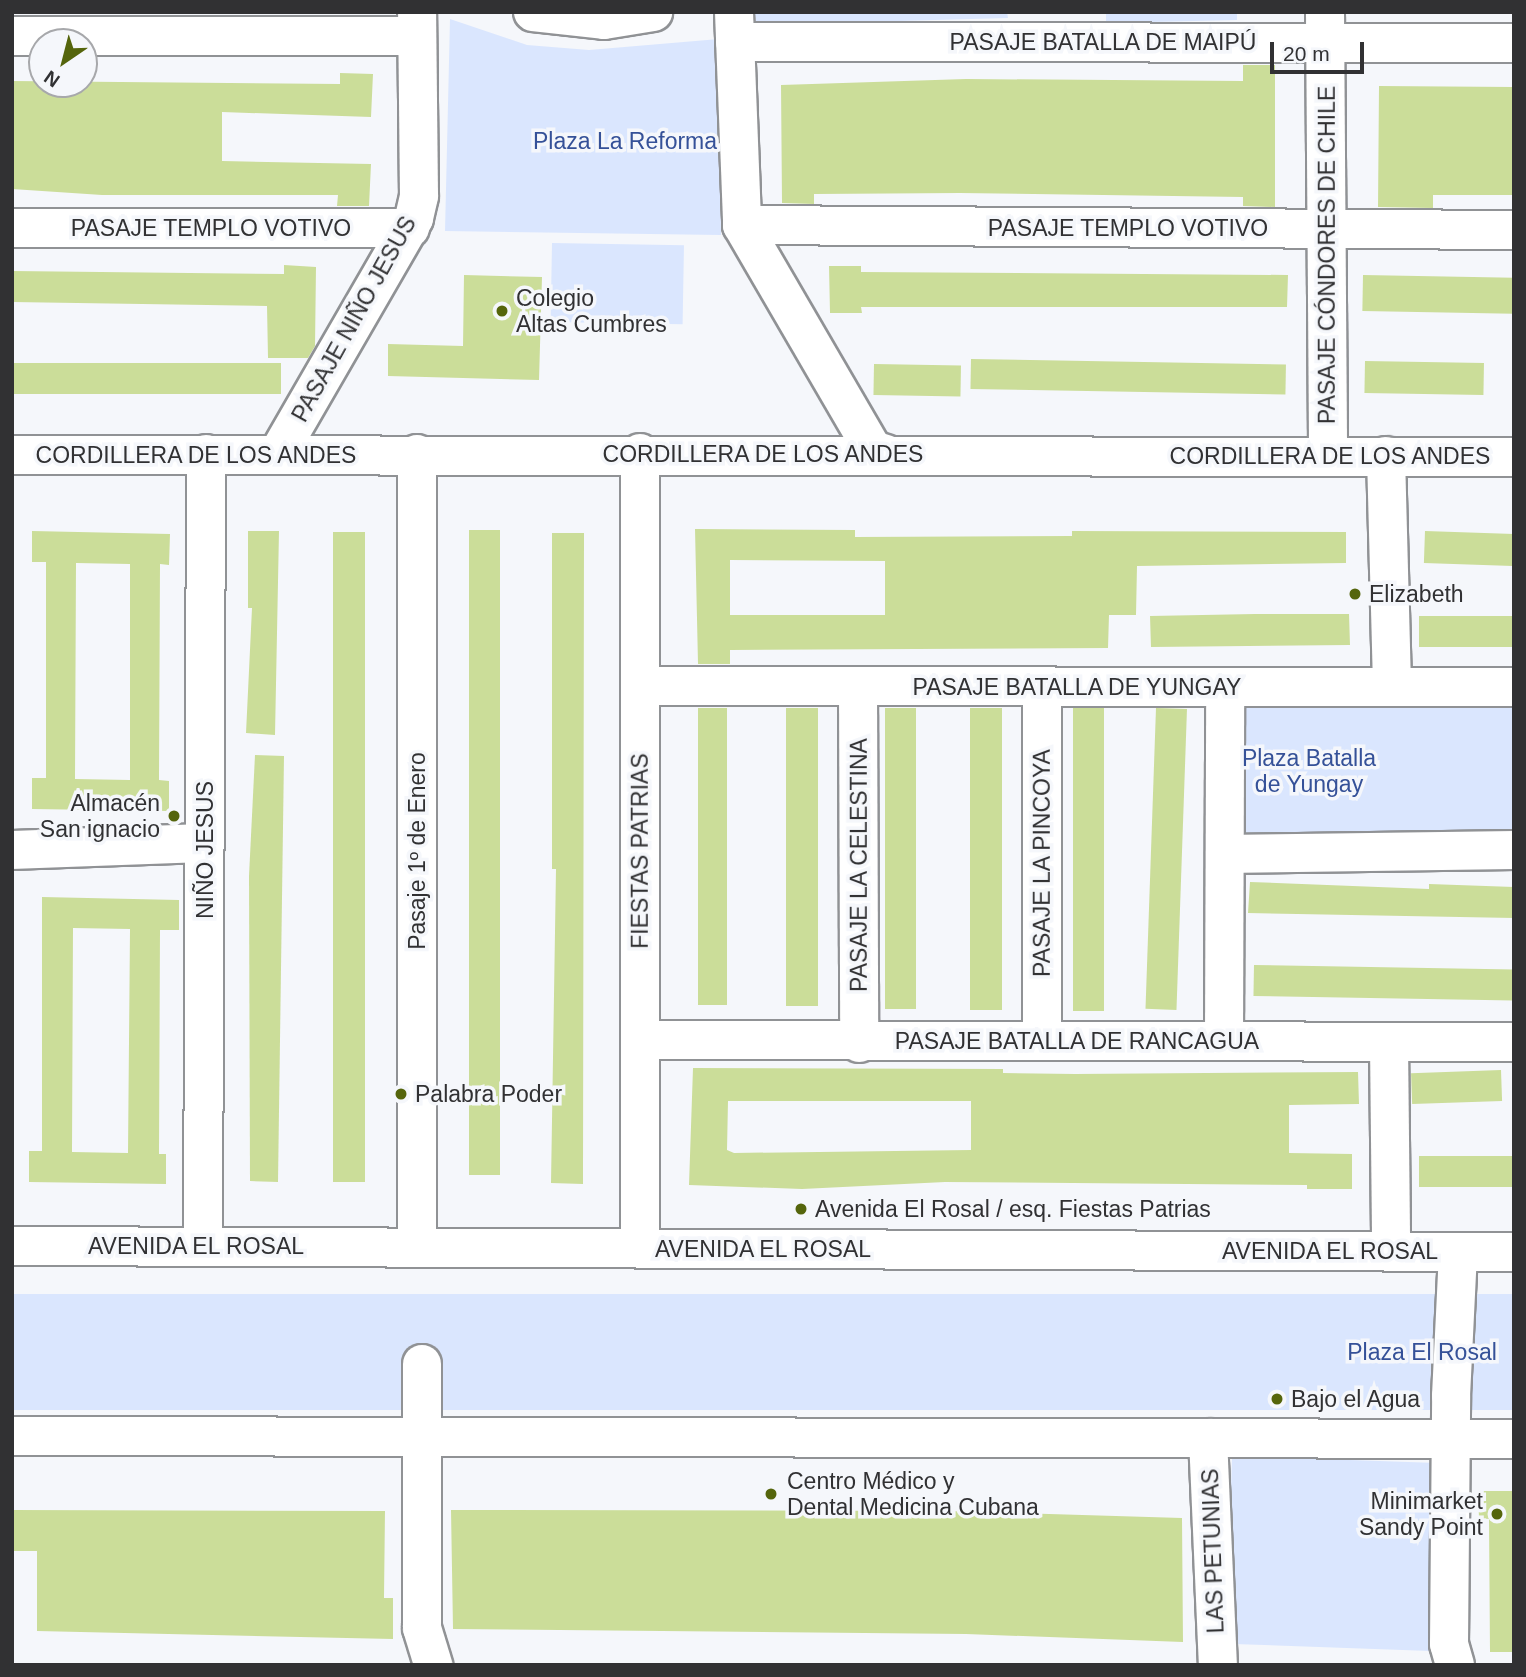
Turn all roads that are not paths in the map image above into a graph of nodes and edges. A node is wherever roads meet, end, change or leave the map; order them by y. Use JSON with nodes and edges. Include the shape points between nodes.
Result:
{"nodes":[{"id":1,"x":533,"y":12,"type":"edge"},
{"id":2,"x":653,"y":12,"type":"edge"},
{"id":3,"x":93,"y":24,"type":"edge"},
{"id":4,"x":417,"y":24,"type":"edge"},
{"id":5,"x":735,"y":27,"type":"edge"},
{"id":6,"x":1325,"y":27,"type":"edge"},
{"id":7,"x":12,"y":36,"type":"edge"},
{"id":8,"x":1514,"y":43,"type":"edge"},
{"id":9,"x":742,"y":225,"type":"junction"},
{"id":10,"x":12,"y":228,"type":"edge"},
{"id":11,"x":410,"y":228,"type":"junction"},
{"id":12,"x":1327,"y":230,"type":"junction"},
{"id":13,"x":1514,"y":230,"type":"edge"},
{"id":14,"x":640,"y":453,"type":"junction"},
{"id":15,"x":206,"y":454,"type":"junction"},
{"id":16,"x":278,"y":454,"type":"junction"},
{"id":17,"x":417,"y":454,"type":"junction"},
{"id":18,"x":886,"y":454,"type":"junction"},
{"id":19,"x":12,"y":455,"type":"edge"},
{"id":20,"x":1328,"y":456,"type":"junction"},
{"id":21,"x":1386,"y":456,"type":"junction"},
{"id":22,"x":1514,"y":457,"type":"edge"},
{"id":23,"x":640,"y":686,"type":"junction"},
{"id":24,"x":858,"y":687,"type":"junction"},
{"id":25,"x":1042,"y":687,"type":"junction"},
{"id":26,"x":1225,"y":687,"type":"junction"},
{"id":27,"x":1392,"y":687,"type":"junction"},
{"id":28,"x":1514,"y":687,"type":"edge"},
{"id":29,"x":205,"y":844,"type":"junction"},
{"id":30,"x":12,"y":850,"type":"edge"},
{"id":31,"x":1514,"y":850,"type":"edge"},
{"id":32,"x":1225,"y":854,"type":"junction"},
{"id":33,"x":1042,"y":1039,"type":"junction"},
{"id":34,"x":1224,"y":1039,"type":"junction"},
{"id":35,"x":640,"y":1040,"type":"junction"},
{"id":36,"x":1514,"y":1042,"type":"edge"},
{"id":37,"x":859,"y":1043,"type":"junction"},
{"id":38,"x":1390,"y":1043,"type":"junction"},
{"id":39,"x":12,"y":1246,"type":"edge"},
{"id":40,"x":202,"y":1246,"type":"junction"},
{"id":41,"x":418,"y":1247,"type":"junction"},
{"id":42,"x":640,"y":1248,"type":"junction"},
{"id":43,"x":1391,"y":1251,"type":"junction"},
{"id":44,"x":1458,"y":1252,"type":"junction"},
{"id":45,"x":1514,"y":1252,"type":"edge"},
{"id":46,"x":422,"y":1364,"type":"dead end"},
{"id":47,"x":12,"y":1436,"type":"edge"},
{"id":48,"x":421,"y":1437,"type":"junction"},
{"id":49,"x":1208,"y":1438,"type":"junction"},
{"id":50,"x":1451,"y":1438,"type":"junction"},
{"id":51,"x":1514,"y":1439,"type":"edge"},
{"id":52,"x":433,"y":1665,"type":"edge"},
{"id":53,"x":1218,"y":1665,"type":"edge"},
{"id":54,"x":1455,"y":1665,"type":"edge"}],
"edges":[{"from":1,"to":2,"type":"street","via":[[576,20]]},
{"from":3,"to":4,"type":"street"},
{"from":3,"to":7,"type":"street"},
{"from":4,"to":11,"type":"street","name":"PASAJE NIÑO JESUS","via":[[419,196]]},
{"from":5,"to":6,"type":"street","name":"PASAJE BATALLA DE MAIPÚ"},
{"from":5,"to":9,"type":"street"},
{"from":6,"to":8,"type":"street","name":"PASAJE BATALLA DE MAIPÚ"},
{"from":6,"to":12,"type":"street","name":"PASAJE CÓNDORES DE CHILE"},
{"from":9,"to":12,"type":"street","name":"PASAJE TEMPLO VOTIVO"},
{"from":9,"to":18,"type":"street","via":[[873,450]]},
{"from":10,"to":11,"type":"street","name":"PASAJE TEMPLO VOTIVO"},
{"from":11,"to":16,"type":"street","name":"PASAJE NIÑO JESUS"},
{"from":12,"to":13,"type":"street","name":"PASAJE TEMPLO VOTIVO"},
{"from":12,"to":20,"type":"street","name":"PASAJE CÓNDORES DE CHILE"},
{"from":14,"to":17,"type":"street","name":"CORDILLERA DE LOS ANDES"},
{"from":14,"to":18,"type":"street","name":"CORDILLERA DE LOS ANDES"},
{"from":14,"to":23,"type":"street","name":"FIESTAS PATRIAS"},
{"from":15,"to":16,"type":"street","name":"CORDILLERA DE LOS ANDES"},
{"from":15,"to":19,"type":"street","name":"CORDILLERA DE LOS ANDES"},
{"from":15,"to":29,"type":"street","name":"NIÑO JESUS"},
{"from":16,"to":17,"type":"street","name":"CORDILLERA DE LOS ANDES"},
{"from":17,"to":41,"type":"street","name":"Pasaje 1º de Enero"},
{"from":18,"to":20,"type":"street","name":"CORDILLERA DE LOS ANDES"},
{"from":20,"to":21,"type":"street","name":"CORDILLERA DE LOS ANDES"},
{"from":21,"to":22,"type":"street","name":"CORDILLERA DE LOS ANDES"},
{"from":21,"to":27,"type":"street"},
{"from":23,"to":24,"type":"street","name":"PASAJE BATALLA DE YUNGAY"},
{"from":23,"to":35,"type":"street","name":"FIESTAS PATRIAS"},
{"from":24,"to":25,"type":"street","name":"PASAJE BATALLA DE YUNGAY"},
{"from":24,"to":37,"type":"street","name":"PASAJE LA CELESTINA"},
{"from":25,"to":26,"type":"street","name":"PASAJE BATALLA DE YUNGAY"},
{"from":25,"to":33,"type":"street","name":"PASAJE LA PINCOYA"},
{"from":26,"to":27,"type":"street","name":"PASAJE BATALLA DE YUNGAY"},
{"from":26,"to":32,"type":"street"},
{"from":27,"to":28,"type":"street","name":"PASAJE BATALLA DE YUNGAY"},
{"from":29,"to":30,"type":"street"},
{"from":29,"to":40,"type":"street","name":"NIÑO JESUS"},
{"from":31,"to":32,"type":"street"},
{"from":32,"to":34,"type":"street"},
{"from":33,"to":34,"type":"street","name":"PASAJE BATALLA DE RANCAGUA"},
{"from":33,"to":37,"type":"street","name":"PASAJE BATALLA DE RANCAGUA"},
{"from":34,"to":38,"type":"street","name":"PASAJE BATALLA DE RANCAGUA"},
{"from":35,"to":37,"type":"street","name":"PASAJE BATALLA DE RANCAGUA"},
{"from":35,"to":42,"type":"street","name":"FIESTAS PATRIAS"},
{"from":36,"to":38,"type":"street","name":"PASAJE BATALLA DE RANCAGUA"},
{"from":38,"to":43,"type":"street"},
{"from":39,"to":40,"type":"street","name":"AVENIDA EL ROSAL"},
{"from":40,"to":41,"type":"street","name":"AVENIDA EL ROSAL"},
{"from":41,"to":42,"type":"street","name":"AVENIDA EL ROSAL"},
{"from":42,"to":43,"type":"street","name":"AVENIDA EL ROSAL"},
{"from":43,"to":44,"type":"street","name":"AVENIDA EL ROSAL"},
{"from":44,"to":45,"type":"street","name":"AVENIDA EL ROSAL"},
{"from":44,"to":50,"type":"street"},
{"from":46,"to":48,"type":"street"},
{"from":47,"to":48,"type":"street"},
{"from":48,"to":49,"type":"street"},
{"from":48,"to":52,"type":"street","via":[[422,1628]]},
{"from":49,"to":50,"type":"street"},
{"from":49,"to":53,"type":"street","name":"LAS PETUNIAS"},
{"from":50,"to":51,"type":"street"},
{"from":50,"to":54,"type":"street","via":[[1449,1644]]}]}
